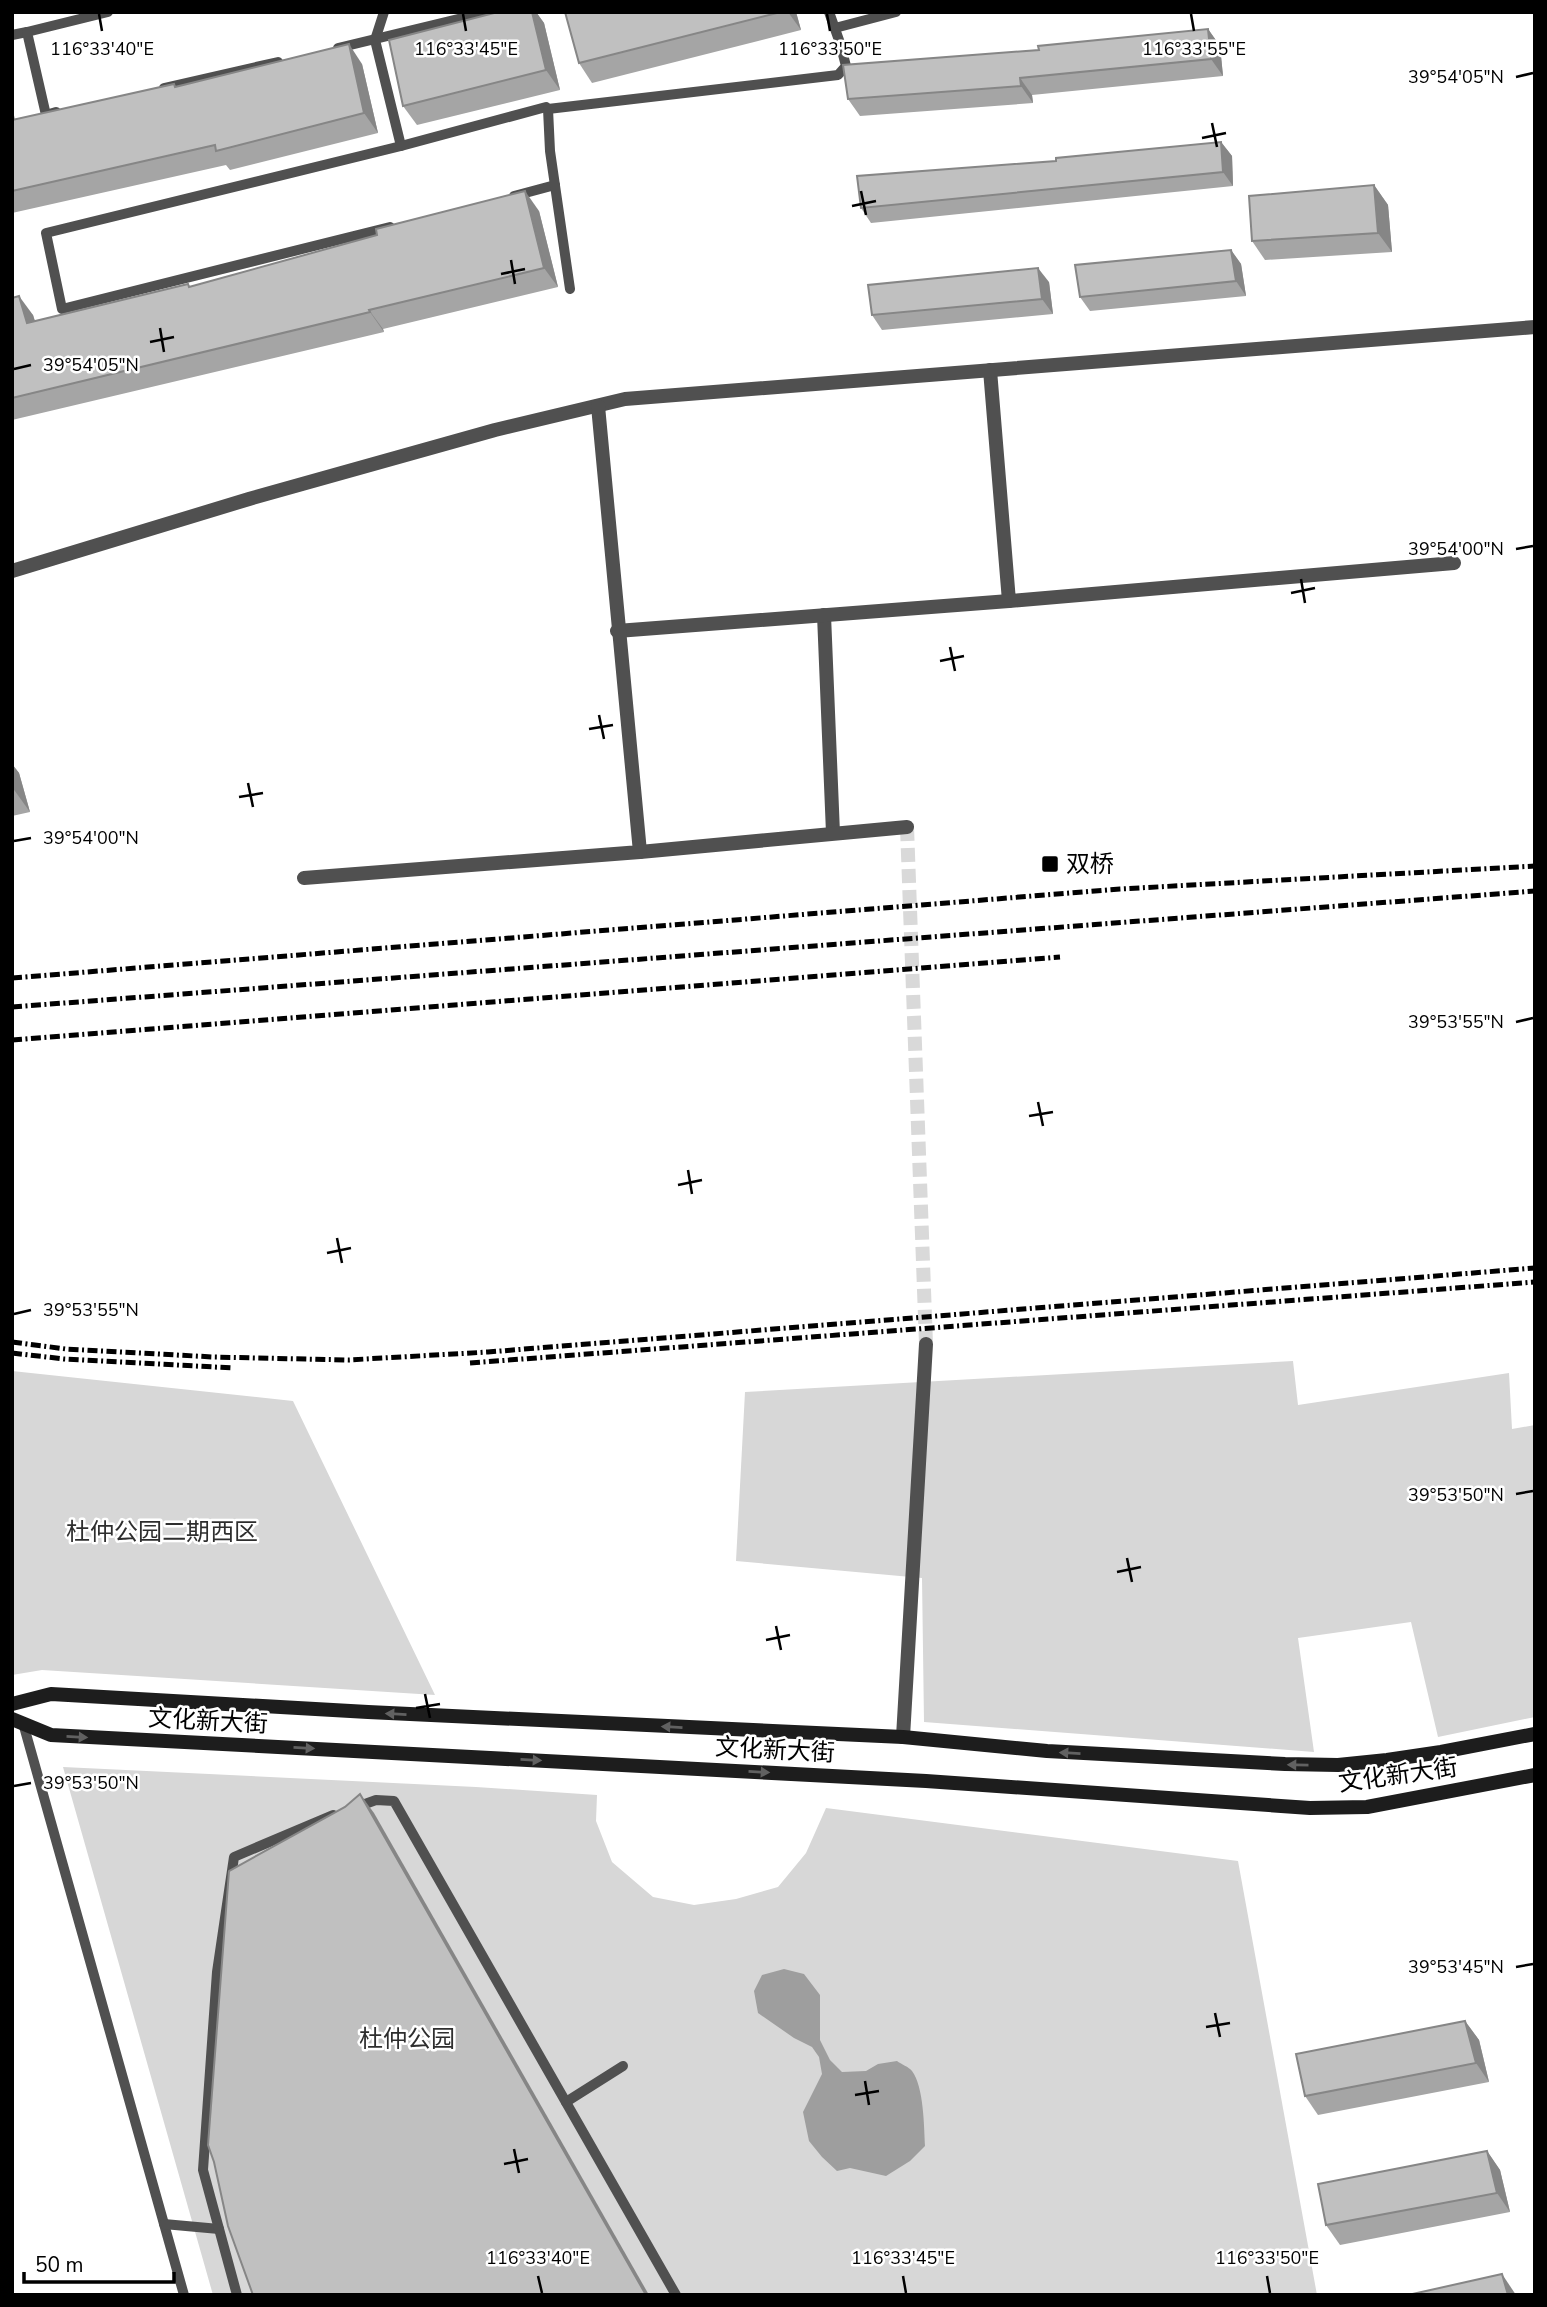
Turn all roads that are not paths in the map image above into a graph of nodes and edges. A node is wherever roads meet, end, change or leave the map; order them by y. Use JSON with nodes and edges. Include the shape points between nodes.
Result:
{"nodes":[{"id":1,"x":108,"y":12,"type":"edge"},
{"id":2,"x":384,"y":12,"type":"edge"},
{"id":3,"x":487,"y":12,"type":"edge"},
{"id":4,"x":829,"y":12,"type":"edge"},
{"id":5,"x":896,"y":12,"type":"edge"},
{"id":6,"x":835,"y":28,"type":"junction"},
{"id":7,"x":27,"y":32,"type":"junction"},
{"id":8,"x":12,"y":34,"type":"edge"},
{"id":9,"x":375,"y":40,"type":"junction"},
{"id":10,"x":323,"y":52,"type":"edge"},
{"id":11,"x":283,"y":61,"type":"edge"},
{"id":12,"x":151,"y":91,"type":"edge"},
{"id":13,"x":72,"y":109,"type":"edge"},
{"id":14,"x":548,"y":109,"type":"junction"},
{"id":15,"x":401,"y":146,"type":"junction"},
{"id":16,"x":555,"y":185,"type":"junction"},
{"id":17,"x":502,"y":199,"type":"edge"},
{"id":18,"x":396,"y":225,"type":"edge"},
{"id":19,"x":570,"y":289,"type":"dead end"},
{"id":20,"x":1535,"y":327,"type":"edge"},
{"id":21,"x":990,"y":370,"type":"junction"},
{"id":22,"x":598,"y":406,"type":"junction"},
{"id":23,"x":1454,"y":563,"type":"dead end"},
{"id":24,"x":12,"y":571,"type":"edge"},
{"id":25,"x":1009,"y":601,"type":"junction"},
{"id":26,"x":824,"y":615,"type":"junction"},
{"id":27,"x":617,"y":631,"type":"junction"},
{"id":28,"x":907,"y":827,"type":"dead end"},
{"id":29,"x":834,"y":832,"type":"junction"},
{"id":30,"x":640,"y":852,"type":"junction"},
{"id":31,"x":304,"y":878,"type":"dead end"},
{"id":32,"x":926,"y":1344,"type":"tunnel mouth"},
{"id":33,"x":12,"y":1704,"type":"edge"},
{"id":34,"x":18,"y":1721,"type":"edge"},
{"id":35,"x":1535,"y":1734,"type":"edge"},
{"id":36,"x":904,"y":1737,"type":"junction"},
{"id":37,"x":1535,"y":1775,"type":"edge"},
{"id":38,"x":623,"y":2066,"type":"dead end"},
{"id":39,"x":566,"y":2102,"type":"junction"},
{"id":40,"x":164,"y":2224,"type":"junction"},
{"id":41,"x":219,"y":2229,"type":"junction"},
{"id":42,"x":184,"y":2295,"type":"edge"},
{"id":43,"x":237,"y":2295,"type":"edge"},
{"id":44,"x":676,"y":2295,"type":"edge"}],
"edges":[{"from":1,"to":7,"type":"lane"},
{"from":2,"to":9,"type":"lane"},
{"from":3,"to":9,"type":"lane"},
{"from":4,"to":6,"type":"lane"},
{"from":5,"to":6,"type":"lane"},
{"from":6,"to":14,"type":"lane","via":[[846,66],[838,75]]},
{"from":7,"to":8,"type":"lane"},
{"from":7,"to":13,"type":"lane","via":[[46,115]]},
{"from":9,"to":10,"type":"lane"},
{"from":9,"to":15,"type":"lane"},
{"from":11,"to":12,"type":"lane"},
{"from":14,"to":15,"type":"lane"},
{"from":14,"to":16,"type":"lane"},
{"from":15,"to":18,"type":"lane","via":[[47,233],[62,309]]},
{"from":16,"to":17,"type":"lane"},
{"from":16,"to":19,"type":"lane"},
{"from":20,"to":21,"type":"street"},
{"from":21,"to":22,"type":"street","via":[[625,399]]},
{"from":21,"to":25,"type":"street"},
{"from":22,"to":24,"type":"street","via":[[495,429]]},
{"from":22,"to":27,"type":"street"},
{"from":23,"to":25,"type":"street"},
{"from":25,"to":26,"type":"street"},
{"from":26,"to":27,"type":"street"},
{"from":26,"to":29,"type":"street"},
{"from":27,"to":30,"type":"street"},
{"from":28,"to":29,"type":"street"},
{"from":29,"to":30,"type":"street"},
{"from":30,"to":31,"type":"street"},
{"from":32,"to":36,"type":"street"},
{"from":36,"to":33,"type":"street","name":"文化新大街","one_way":true,"via":[[51,1695]]},
{"from":34,"to":37,"type":"street","name":"文化新大街","one_way":true,"via":[[51,1735],[926,1781],[1310,1808],[1367,1807]]},
{"from":34,"to":40,"type":"lane"},
{"from":35,"to":36,"type":"street","name":"文化新大街","one_way":true,"via":[[1338,1765],[1047,1751]]},
{"from":38,"to":39,"type":"lane"},
{"from":39,"to":41,"type":"lane","via":[[394,1801],[376,1800],[319,1820],[234,1857],[217,1972],[203,2170]]},
{"from":39,"to":44,"type":"lane"},
{"from":40,"to":41,"type":"lane"},
{"from":40,"to":42,"type":"lane"},
{"from":41,"to":43,"type":"lane"}]}
